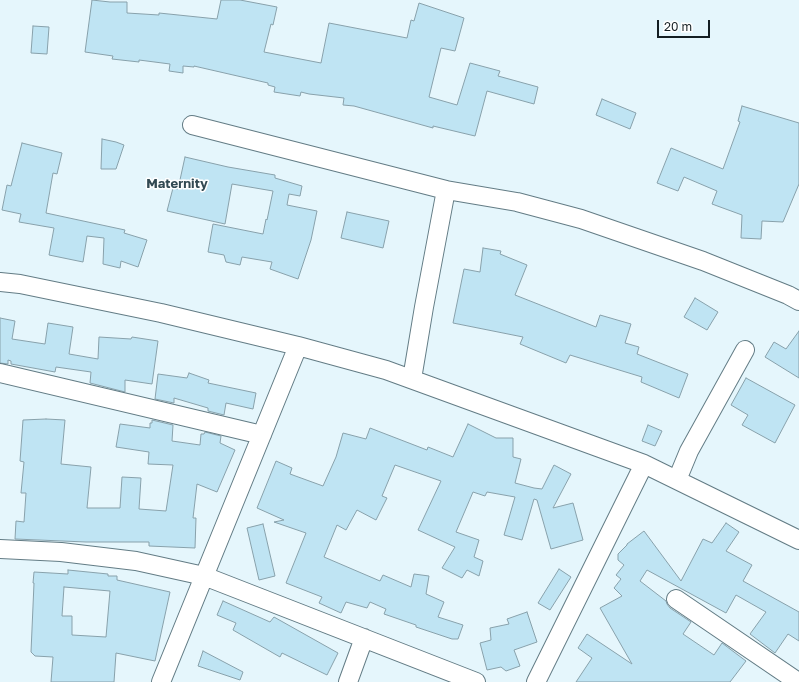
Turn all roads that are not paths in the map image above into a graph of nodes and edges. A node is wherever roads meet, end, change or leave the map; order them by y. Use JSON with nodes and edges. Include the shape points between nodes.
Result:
{"nodes":[{"id":1,"x":192,"y":125,"type":"dead end"},
{"id":2,"x":446,"y":190,"type":"junction"},
{"id":3,"x":0,"y":282,"type":"edge"},
{"id":4,"x":799,"y":301,"type":"edge"},
{"id":5,"x":298,"y":346,"type":"junction"},
{"id":6,"x":745,"y":350,"type":"dead end"},
{"id":7,"x":0,"y":373,"type":"edge"},
{"id":8,"x":412,"y":379,"type":"junction"},
{"id":9,"x":262,"y":435,"type":"junction"},
{"id":10,"x":644,"y":464,"type":"junction"},
{"id":11,"x":678,"y":480,"type":"junction"},
{"id":12,"x":799,"y":540,"type":"edge"},
{"id":13,"x":0,"y":549,"type":"edge"},
{"id":14,"x":204,"y":576,"type":"junction"},
{"id":15,"x":676,"y":599,"type":"dead end"},
{"id":16,"x":364,"y":638,"type":"junction"},
{"id":17,"x":161,"y":682,"type":"edge"},
{"id":18,"x":348,"y":682,"type":"edge"},
{"id":19,"x":476,"y":682,"type":"edge"},
{"id":20,"x":536,"y":682,"type":"edge"},
{"id":21,"x":798,"y":682,"type":"edge"}],
"edges":[{"from":1,"to":2,"type":"street"},
{"from":2,"to":4,"type":"street","via":[[518,202],[581,219],[703,261]]},
{"from":2,"to":8,"type":"street"},
{"from":3,"to":5,"type":"street","via":[[153,311]]},
{"from":5,"to":8,"type":"street"},
{"from":5,"to":9,"type":"street"},
{"from":6,"to":11,"type":"street","via":[[689,451]]},
{"from":7,"to":9,"type":"street"},
{"from":8,"to":10,"type":"street"},
{"from":9,"to":14,"type":"street"},
{"from":10,"to":11,"type":"street"},
{"from":10,"to":20,"type":"street"},
{"from":11,"to":12,"type":"street"},
{"from":13,"to":14,"type":"street","via":[[62,552],[129,560]]},
{"from":14,"to":16,"type":"street"},
{"from":14,"to":17,"type":"street"},
{"from":15,"to":21,"type":"street"},
{"from":16,"to":18,"type":"street"},
{"from":16,"to":19,"type":"street"}]}
